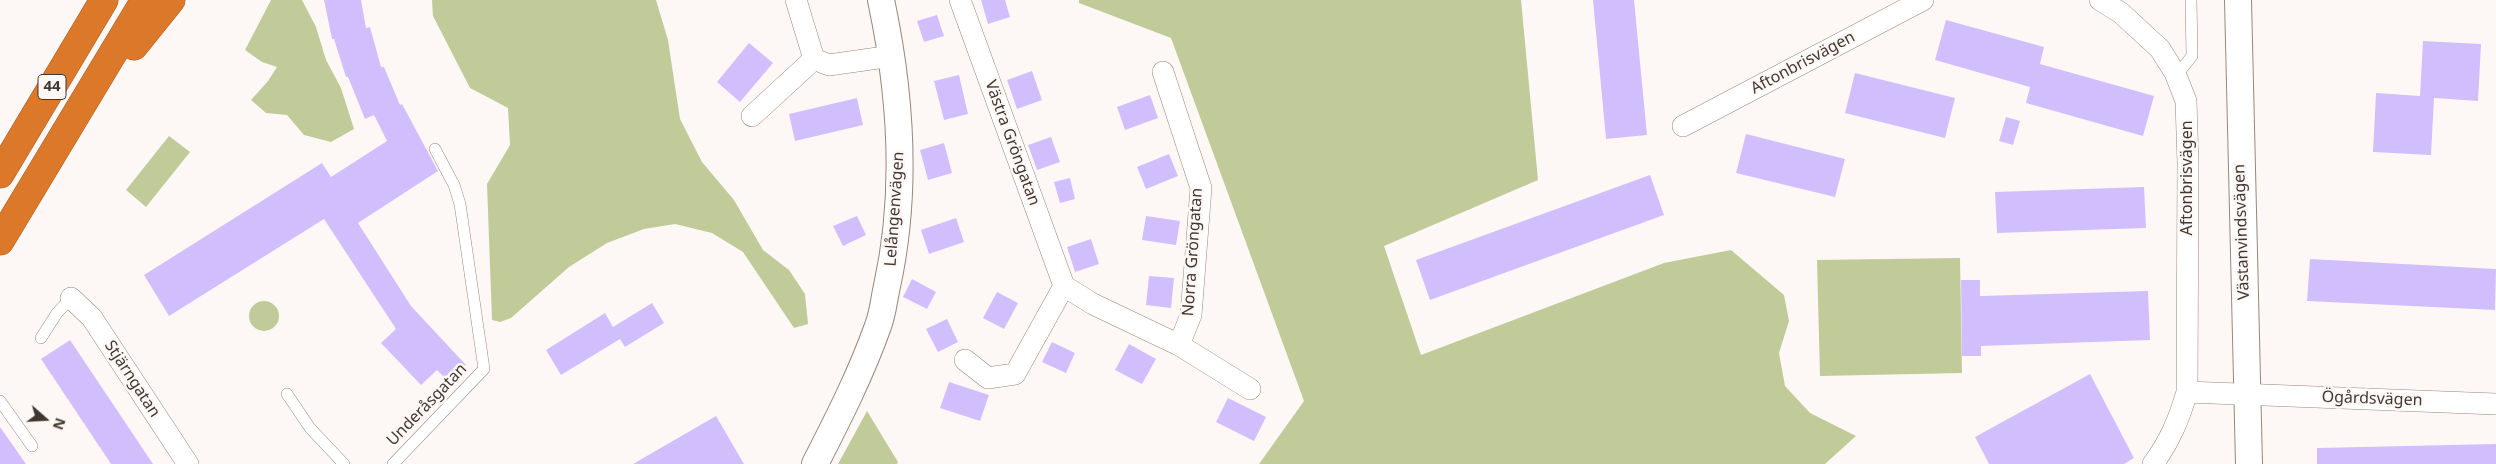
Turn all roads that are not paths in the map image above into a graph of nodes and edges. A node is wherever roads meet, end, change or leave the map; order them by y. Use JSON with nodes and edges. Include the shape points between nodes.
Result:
{"nodes":[{"id":1,"x":104,"y":0,"type":"edge"},
{"id":2,"x":145,"y":0,"type":"edge"},
{"id":3,"x":171,"y":0,"type":"edge"},
{"id":4,"x":796,"y":0,"type":"edge"},
{"id":5,"x":881,"y":0,"type":"edge"},
{"id":6,"x":960,"y":0,"type":"edge"},
{"id":7,"x":1923,"y":0,"type":"edge"},
{"id":8,"x":2100,"y":0,"type":"edge"},
{"id":9,"x":2192,"y":0,"type":"edge"},
{"id":10,"x":2238,"y":0,"type":"edge"},
{"id":11,"x":892,"y":56,"type":"junction"},
{"id":12,"x":814,"y":59,"type":"junction"},
{"id":13,"x":1163,"y":72,"type":"dead end"},
{"id":14,"x":2176,"y":76,"type":"junction"},
{"id":15,"x":752,"y":116,"type":"dead end"},
{"id":16,"x":71,"y":126,"type":"junction"},
{"id":17,"x":1683,"y":126,"type":"dead end"},
{"id":18,"x":435,"y":149,"type":"dead end"},
{"id":19,"x":0,"y":174,"type":"edge"},
{"id":20,"x":0,"y":241,"type":"edge"},
{"id":21,"x":1064,"y":286,"type":"junction"},
{"id":22,"x":71,"y":298,"type":"joint"},
{"id":23,"x":41,"y":338,"type":"dead end"},
{"id":24,"x":1179,"y":345,"type":"junction"},
{"id":25,"x":965,"y":360,"type":"dead end"},
{"id":26,"x":1250,"y":389,"type":"dead end"},
{"id":27,"x":2187,"y":392,"type":"junction"},
{"id":28,"x":2247,"y":393,"type":"junction"},
{"id":29,"x":287,"y":394,"type":"dead end"},
{"id":30,"x":0,"y":401,"type":"edge"},
{"id":31,"x":2496,"y":404,"type":"edge"},
{"id":32,"x":32,"y":446,"type":"dead end"},
{"id":33,"x":188,"y":464,"type":"edge"},
{"id":34,"x":344,"y":464,"type":"edge"},
{"id":35,"x":393,"y":464,"type":"edge"},
{"id":36,"x":815,"y":464,"type":"edge"},
{"id":37,"x":2153,"y":464,"type":"edge"},
{"id":38,"x":2249,"y":464,"type":"edge"}],
"edges":[{"from":1,"to":19,"type":"highway","number":"44"},
{"from":2,"to":16,"type":"highway","number":"44"},
{"from":3,"to":16,"type":"highway"},
{"from":4,"to":12,"type":"street"},
{"from":5,"to":11,"type":"street","name":"Lelångenvägen"},
{"from":6,"to":21,"type":"street","name":"Västra Gröngatan"},
{"from":7,"to":17,"type":"street","name":"Aftonbrisvägen"},
{"from":8,"to":14,"type":"street","name":"Aftonbrisvägen","via":[[2143,31],[2160,49]]},
{"from":9,"to":14,"type":"lane","via":[[2192,56]]},
{"from":10,"to":28,"type":"street","name":"Västanvindsvägen"},
{"from":11,"to":12,"type":"street","via":[[829,65]]},
{"from":11,"to":36,"type":"street","name":"Lelångenvägen","via":[[901,156],[895,249],[879,325],[844,407]]},
{"from":12,"to":15,"type":"street"},
{"from":13,"to":24,"type":"street","name":"Norra Gröngatan","via":[[1201,188],[1191,315]]},
{"from":14,"to":27,"type":"street","name":"Aftonbrisvägen","via":[[2186,101],[2188,136]]},
{"from":16,"to":20,"type":"highway","number":"44"},
{"from":18,"to":35,"type":"lane","name":"Underåsgatan","via":[[460,204],[484,369]]},
{"from":21,"to":24,"type":"street","via":[[1093,304]]},
{"from":21,"to":25,"type":"street","via":[[1015,374],[988,378]]},
{"from":22,"to":23,"type":"lane","via":[[56,313]]},
{"from":22,"to":33,"type":"street","name":"Stjärngatan","via":[[92,318]]},
{"from":24,"to":26,"type":"street"},
{"from":27,"to":28,"type":"street","name":"Ögårdsvägen"},
{"from":27,"to":37,"type":"street","name":"Aftonbrisvägen","via":[[2178,422]]},
{"from":28,"to":31,"type":"street","name":"Ögårdsvägen"},
{"from":28,"to":38,"type":"street","name":"Västanvindsvägen"},
{"from":29,"to":34,"type":"lane","via":[[310,428]]},
{"from":30,"to":32,"type":"lane"}]}
